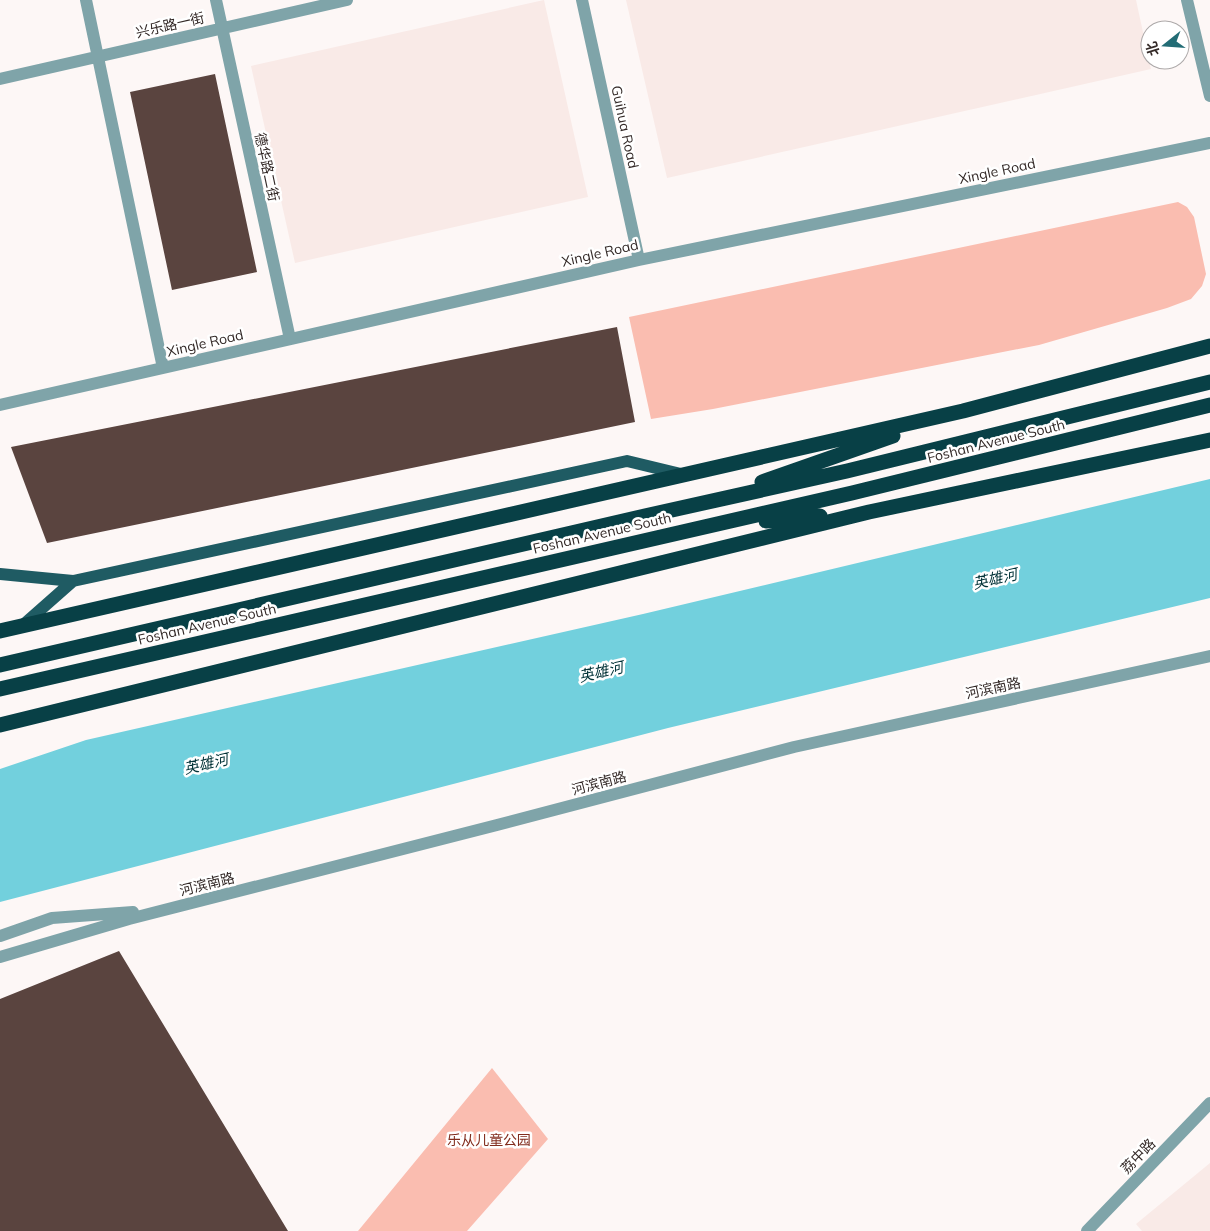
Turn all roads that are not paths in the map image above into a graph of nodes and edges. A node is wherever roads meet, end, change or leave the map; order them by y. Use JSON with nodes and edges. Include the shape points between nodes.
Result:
{"nodes":[{"id":1,"x":86,"y":0,"type":"edge"},
{"id":2,"x":216,"y":0,"type":"edge"},
{"id":3,"x":346,"y":0,"type":"edge"},
{"id":4,"x":582,"y":0,"type":"edge"},
{"id":5,"x":1187,"y":0,"type":"edge"},
{"id":6,"x":222,"y":28,"type":"junction"},
{"id":7,"x":98,"y":56,"type":"junction"},
{"id":8,"x":0,"y":79,"type":"edge"},
{"id":9,"x":1210,"y":96,"type":"edge"},
{"id":10,"x":1210,"y":143,"type":"edge"},
{"id":11,"x":639,"y":260,"type":"junction"},
{"id":12,"x":290,"y":340,"type":"junction"},
{"id":13,"x":1210,"y":346,"type":"edge"},
{"id":14,"x":163,"y":368,"type":"junction"},
{"id":15,"x":1210,"y":382,"type":"edge"},
{"id":16,"x":1210,"y":405,"type":"edge"},
{"id":17,"x":0,"y":406,"type":"edge"},
{"id":18,"x":963,"y":411,"type":"junction"},
{"id":19,"x":1210,"y":440,"type":"edge"},
{"id":20,"x":685,"y":475,"type":"junction"},
{"id":21,"x":693,"y":506,"type":"junction"},
{"id":22,"x":869,"y":512,"type":"junction"},
{"id":23,"x":707,"y":526,"type":"junction"},
{"id":24,"x":0,"y":572,"type":"edge"},
{"id":25,"x":73,"y":581,"type":"junction"},
{"id":26,"x":22,"y":626,"type":"junction"},
{"id":27,"x":0,"y":631,"type":"edge"},
{"id":28,"x":1210,"y":656,"type":"edge"},
{"id":29,"x":0,"y":665,"type":"edge"},
{"id":30,"x":0,"y":689,"type":"edge"},
{"id":31,"x":0,"y":725,"type":"edge"},
{"id":32,"x":165,"y":910,"type":"junction"},
{"id":33,"x":0,"y":936,"type":"edge"},
{"id":34,"x":0,"y":957,"type":"edge"},
{"id":35,"x":1210,"y":1103,"type":"edge"},
{"id":36,"x":1087,"y":1231,"type":"edge"}],
"edges":[{"from":1,"to":7,"type":"street"},
{"from":2,"to":6,"type":"street","name":"德华路二街"},
{"from":3,"to":6,"type":"street","name":"兴乐路一街"},
{"from":4,"to":11,"type":"street","name":"Guihua Road"},
{"from":5,"to":9,"type":"street"},
{"from":6,"to":7,"type":"street","name":"兴乐路一街"},
{"from":6,"to":12,"type":"street","name":"德华路二街"},
{"from":7,"to":8,"type":"street","name":"兴乐路一街"},
{"from":7,"to":14,"type":"street"},
{"from":10,"to":11,"type":"street","name":"Xingle Road"},
{"from":11,"to":12,"type":"street","name":"Xingle Road"},
{"from":12,"to":14,"type":"street","name":"Xingle Road"},
{"from":13,"to":18,"type":"highway"},
{"from":14,"to":17,"type":"street","name":"Xingle Road"},
{"from":15,"to":21,"type":"highway","name":"Foshan Avenue South"},
{"from":16,"to":23,"type":"highway","name":"Foshan Avenue South"},
{"from":18,"to":20,"type":"highway"},
{"from":18,"to":21,"type":"highway"},
{"from":19,"to":22,"type":"highway"},
{"from":20,"to":25,"type":"main road","via":[[627,461]]},
{"from":20,"to":26,"type":"highway"},
{"from":21,"to":29,"type":"highway","name":"Foshan Avenue South"},
{"from":22,"to":23,"type":"highway"},
{"from":22,"to":31,"type":"highway"},
{"from":23,"to":30,"type":"highway","name":"Foshan Avenue South"},
{"from":24,"to":25,"type":"main road"},
{"from":25,"to":26,"type":"main road"},
{"from":26,"to":27,"type":"highway"},
{"from":28,"to":32,"type":"street","name":"河滨南路","via":[[794,747]]},
{"from":32,"to":33,"type":"street","via":[[52,918]]},
{"from":32,"to":34,"type":"street","name":"河滨南路"},
{"from":35,"to":36,"type":"street","name":"荔中路"}]}
